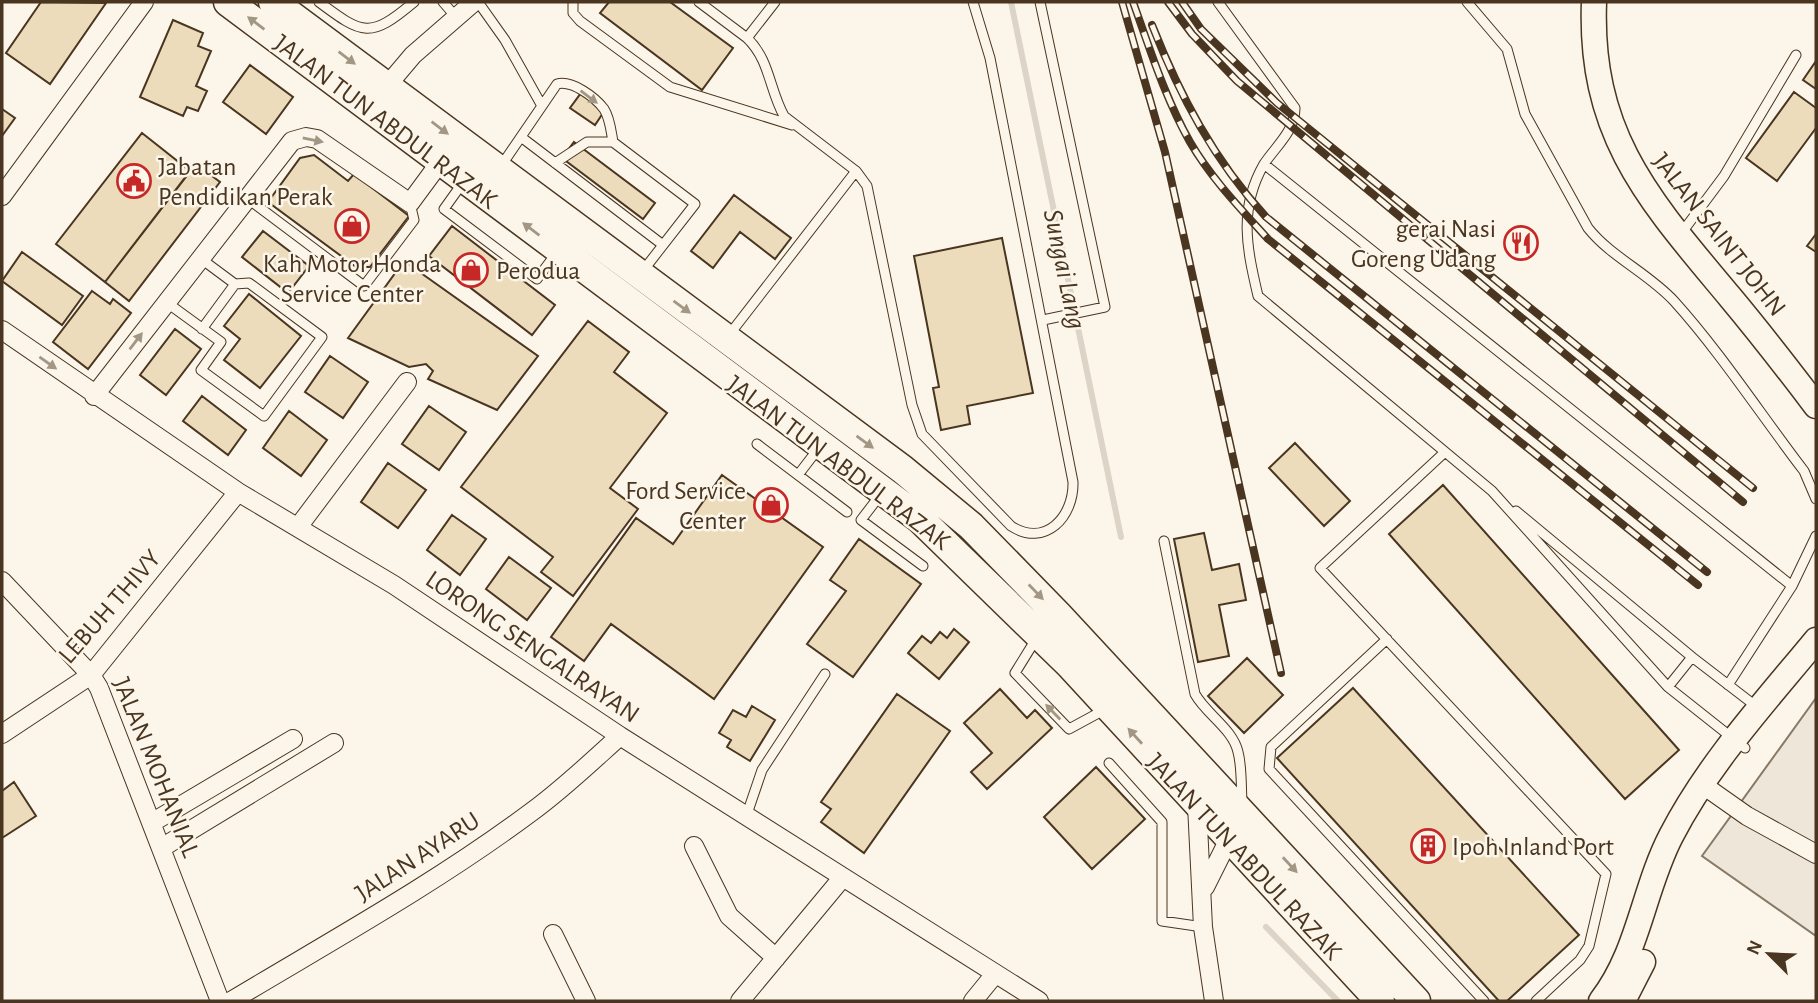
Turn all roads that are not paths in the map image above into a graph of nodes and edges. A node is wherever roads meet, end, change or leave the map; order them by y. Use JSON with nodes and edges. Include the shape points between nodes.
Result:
{"nodes":[{"id":1,"x":144,"y":2,"type":"edge"},
{"id":2,"x":228,"y":2,"type":"edge"},
{"id":3,"x":273,"y":2,"type":"edge"},
{"id":4,"x":318,"y":2,"type":"edge"},
{"id":5,"x":414,"y":2,"type":"edge"},
{"id":6,"x":443,"y":2,"type":"edge"},
{"id":7,"x":476,"y":2,"type":"edge"},
{"id":8,"x":573,"y":2,"type":"edge"},
{"id":9,"x":699,"y":2,"type":"edge"},
{"id":10,"x":775,"y":2,"type":"edge"},
{"id":11,"x":973,"y":2,"type":"edge"},
{"id":12,"x":1040,"y":2,"type":"edge"},
{"id":13,"x":1218,"y":2,"type":"edge"},
{"id":14,"x":1467,"y":2,"type":"edge"},
{"id":15,"x":1594,"y":2,"type":"edge"},
{"id":16,"x":1605,"y":2,"type":"edge"},
{"id":17,"x":456,"y":17,"type":"junction"},
{"id":18,"x":747,"y":38,"type":"junction"},
{"id":19,"x":1796,"y":55,"type":"dead end"},
{"id":20,"x":377,"y":97,"type":"junction"},
{"id":21,"x":542,"y":106,"type":"junction"},
{"id":22,"x":796,"y":126,"type":"junction"},
{"id":23,"x":521,"y":137,"type":"junction"},
{"id":24,"x":613,"y":142,"type":"junction"},
{"id":25,"x":440,"y":162,"type":"junction"},
{"id":26,"x":555,"y":163,"type":"junction"},
{"id":27,"x":1264,"y":164,"type":"junction"},
{"id":28,"x":498,"y":171,"type":"junction"},
{"id":29,"x":856,"y":171,"type":"junction"},
{"id":30,"x":2,"y":196,"type":"edge"},
{"id":31,"x":246,"y":197,"type":"junction"},
{"id":32,"x":410,"y":203,"type":"junction"},
{"id":33,"x":1686,"y":227,"type":"junction"},
{"id":34,"x":663,"y":245,"type":"junction"},
{"id":35,"x":200,"y":258,"type":"junction"},
{"id":36,"x":639,"y":275,"type":"junction"},
{"id":37,"x":235,"y":284,"type":"junction"},
{"id":38,"x":166,"y":302,"type":"junction"},
{"id":39,"x":1043,"y":320,"type":"junction"},
{"id":40,"x":202,"y":328,"type":"junction"},
{"id":41,"x":2,"y":330,"type":"edge"},
{"id":42,"x":726,"y":339,"type":"junction"},
{"id":43,"x":407,"y":382,"type":"dead end"},
{"id":44,"x":1816,"y":388,"type":"edge"},
{"id":45,"x":94,"y":396,"type":"junction"},
{"id":46,"x":1816,"y":406,"type":"edge"},
{"id":47,"x":757,"y":444,"type":"dead end"},
{"id":48,"x":821,"y":445,"type":"junction"},
{"id":49,"x":1445,"y":452,"type":"junction"},
{"id":50,"x":798,"y":475,"type":"junction"},
{"id":51,"x":884,"y":490,"type":"junction"},
{"id":52,"x":1492,"y":491,"type":"junction"},
{"id":53,"x":238,"y":492,"type":"junction"},
{"id":54,"x":1816,"y":499,"type":"edge"},
{"id":55,"x":847,"y":512,"type":"dead end"},
{"id":56,"x":298,"y":527,"type":"junction"},
{"id":57,"x":1816,"y":537,"type":"edge"},
{"id":58,"x":1164,"y":541,"type":"dead end"},
{"id":59,"x":923,"y":566,"type":"dead end"},
{"id":60,"x":2,"y":581,"type":"edge"},
{"id":61,"x":1792,"y":586,"type":"junction"},
{"id":62,"x":1039,"y":633,"type":"junction"},
{"id":63,"x":1387,"y":639,"type":"junction"},
{"id":64,"x":1816,"y":640,"type":"edge"},
{"id":65,"x":1692,"y":657,"type":"junction"},
{"id":66,"x":1816,"y":659,"type":"edge"},
{"id":67,"x":825,"y":674,"type":"dead end"},
{"id":68,"x":91,"y":675,"type":"junction"},
{"id":69,"x":1728,"y":685,"type":"junction"},
{"id":70,"x":1668,"y":687,"type":"junction"},
{"id":71,"x":1109,"y":708,"type":"junction"},
{"id":72,"x":1759,"y":709,"type":"junction"},
{"id":73,"x":2,"y":734,"type":"edge"},
{"id":74,"x":620,"y":736,"type":"junction"},
{"id":75,"x":293,"y":739,"type":"dead end"},
{"id":76,"x":334,"y":743,"type":"dead end"},
{"id":77,"x":1740,"y":744,"type":"junction"},
{"id":78,"x":1109,"y":763,"type":"dead end"},
{"id":79,"x":1708,"y":788,"type":"junction"},
{"id":80,"x":1197,"y":805,"type":"junction"},
{"id":81,"x":747,"y":814,"type":"junction"},
{"id":82,"x":1243,"y":815,"type":"junction"},
{"id":83,"x":153,"y":822,"type":"junction"},
{"id":84,"x":1229,"y":839,"type":"junction"},
{"id":85,"x":694,"y":846,"type":"dead end"},
{"id":86,"x":163,"y":847,"type":"junction"},
{"id":87,"x":1816,"y":854,"type":"edge"},
{"id":88,"x":843,"y":877,"type":"junction"},
{"id":89,"x":1203,"y":894,"type":"junction"},
{"id":90,"x":1203,"y":927,"type":"junction"},
{"id":91,"x":553,"y":934,"type":"dead end"},
{"id":92,"x":776,"y":958,"type":"junction"},
{"id":93,"x":995,"y":974,"type":"junction"},
{"id":94,"x":220,"y":1001,"type":"edge"},
{"id":95,"x":231,"y":1001,"type":"edge"},
{"id":96,"x":586,"y":1001,"type":"edge"},
{"id":97,"x":740,"y":1001,"type":"edge"},
{"id":98,"x":973,"y":1001,"type":"edge"},
{"id":99,"x":1040,"y":1001,"type":"edge"},
{"id":100,"x":1214,"y":1001,"type":"edge"},
{"id":101,"x":1380,"y":1001,"type":"edge"},
{"id":102,"x":1416,"y":1001,"type":"edge"},
{"id":103,"x":1484,"y":1001,"type":"edge"},
{"id":104,"x":1536,"y":1001,"type":"edge"},
{"id":105,"x":1601,"y":1001,"type":"edge"},
{"id":106,"x":1623,"y":1001,"type":"edge"}],
"edges":[{"from":1,"to":30,"type":"street"},
{"from":20,"to":2,"type":"main road","name":"JALAN TUN ABDUL RAZAK","one_way":true},
{"from":3,"to":20,"type":"main road","name":"JALAN TUN ABDUL RAZAK","one_way":true},
{"from":4,"to":5,"type":"lane","via":[[362,30],[383,26]]},
{"from":6,"to":17,"type":"lane"},
{"from":7,"to":17,"type":"street"},
{"from":7,"to":21,"type":"lane","via":[[505,40]]},
{"from":8,"to":22,"type":"lane","via":[[573,13],[580,20],[670,87]]},
{"from":9,"to":18,"type":"lane"},
{"from":10,"to":18,"type":"lane"},
{"from":11,"to":39,"type":"lane","via":[[990,58]]},
{"from":12,"to":39,"type":"lane","via":[[1105,307]]},
{"from":13,"to":27,"type":"lane","via":[[1295,108],[1292,128]]},
{"from":14,"to":54,"type":"lane","via":[[1507,49],[1525,114],[1588,228],[1675,302],[1804,471]]},
{"from":15,"to":46,"type":"street","name":"JALAN SAINT JOHN","via":[[1601,86],[1621,150],[1634,174],[1670,226]]},
{"from":16,"to":33,"type":"street","name":"JALAN SAINT JOHN","via":[[1611,83],[1631,145],[1648,177]]},
{"from":17,"to":20,"type":"street","via":[[413,55]]},
{"from":18,"to":22,"type":"lane","via":[[766,62],[784,116]]},
{"from":19,"to":33,"type":"lane","via":[[1724,176]]},
{"from":20,"to":25,"type":"main road","name":"JALAN TUN ABDUL RAZAK"},
{"from":20,"to":28,"type":"main road","name":"JALAN TUN ABDUL RAZAK","one_way":true},
{"from":21,"to":23,"type":"lane"},
{"from":21,"to":24,"type":"lane","one_way":true,"via":[[557,84],[573,85],[604,110]]},
{"from":22,"to":29,"type":"lane"},
{"from":23,"to":26,"type":"lane"},
{"from":23,"to":28,"type":"lane"},
{"from":24,"to":26,"type":"lane","via":[[587,142]]},
{"from":24,"to":34,"type":"lane","via":[[695,204]]},
{"from":25,"to":32,"type":"street"},
{"from":25,"to":48,"type":"main road","name":"JALAN TUN ABDUL RAZAK"},
{"from":26,"to":34,"type":"lane"},
{"from":27,"to":49,"type":"lane","via":[[1253,185],[1245,229],[1258,296]]},
{"from":27,"to":61,"type":"lane"},
{"from":28,"to":36,"type":"main road","name":"JALAN TUN ABDUL RAZAK"},
{"from":29,"to":39,"type":"lane","via":[[867,186],[912,405],[922,433],[1011,526],[1034,535],[1060,523],[1073,496]]},
{"from":29,"to":42,"type":"lane"},
{"from":31,"to":32,"type":"street","one_way":true,"via":[[282,150],[306,137],[329,145]]},
{"from":31,"to":32,"type":"lane","via":[[364,286],[414,220]]},
{"from":31,"to":35,"type":"street"},
{"from":33,"to":44,"type":"street","name":"JALAN SAINT JOHN"},
{"from":34,"to":36,"type":"lane"},
{"from":35,"to":37,"type":"lane"},
{"from":35,"to":38,"type":"street"},
{"from":36,"to":42,"type":"main road","name":"JALAN TUN ABDUL RAZAK","one_way":true},
{"from":37,"to":40,"type":"lane"},
{"from":37,"to":40,"type":"lane","via":[[249,283],[322,337],[264,416],[201,370],[221,342]]},
{"from":38,"to":40,"type":"lane"},
{"from":45,"to":38,"type":"street","one_way":true},
{"from":41,"to":45,"type":"street","name":"LORONG SENGALRAYAN","one_way":true},
{"from":42,"to":82,"type":"main road","name":"JALAN TUN ABDUL RAZAK","one_way":true,"via":[[971,526]]},
{"from":43,"to":56,"type":"street"},
{"from":45,"to":53,"type":"street","name":"LORONG SENGALRAYAN"},
{"from":47,"to":50,"type":"lane"},
{"from":48,"to":50,"type":"lane"},
{"from":48,"to":51,"type":"main road","name":"JALAN TUN ABDUL RAZAK"},
{"from":49,"to":52,"type":"lane"},
{"from":49,"to":63,"type":"lane","via":[[1320,568]]},
{"from":50,"to":55,"type":"lane"},
{"from":51,"to":59,"type":"lane","via":[[862,520]]},
{"from":51,"to":62,"type":"main road","name":"JALAN TUN ABDUL RAZAK","via":[[953,547]]},
{"from":52,"to":65,"type":"lane"},
{"from":52,"to":70,"type":"lane"},
{"from":53,"to":56,"type":"street","name":"LORONG SENGALRAYAN"},
{"from":53,"to":68,"type":"street","name":"LEBUH THIVY"},
{"from":56,"to":74,"type":"street","name":"LORONG SENGALRAYAN","via":[[462,629]]},
{"from":57,"to":61,"type":"lane"},
{"from":58,"to":82,"type":"lane","via":[[1195,694],[1238,750]]},
{"from":60,"to":68,"type":"street","name":"JALAN MOHANIAL"},
{"from":61,"to":69,"type":"lane"},
{"from":62,"to":71,"type":"main road","name":"JALAN TUN ABDUL RAZAK"},
{"from":71,"to":62,"type":"lane","one_way":true,"via":[[1069,729],[1015,673]]},
{"from":63,"to":103,"type":"lane","via":[[1271,747],[1269,769]]},
{"from":63,"to":104,"type":"lane","via":[[1606,874],[1589,946]]},
{"from":64,"to":72,"type":"street"},
{"from":65,"to":69,"type":"lane"},
{"from":65,"to":70,"type":"lane"},
{"from":66,"to":77,"type":"street"},
{"from":67,"to":81,"type":"lane","via":[[762,770]]},
{"from":68,"to":73,"type":"street","name":"LEBUH THIVY"},
{"from":68,"to":83,"type":"street","name":"JALAN MOHANIAL"},
{"from":69,"to":72,"type":"lane"},
{"from":70,"to":77,"type":"lane"},
{"from":80,"to":71,"type":"main road","name":"JALAN TUN ABDUL RAZAK","one_way":true},
{"from":72,"to":77,"type":"street"},
{"from":74,"to":81,"type":"street","name":"LORONG SENGALRAYAN"},
{"from":74,"to":95,"type":"street","name":"JALAN AYARU","via":[[502,832]]},
{"from":75,"to":83,"type":"street"},
{"from":76,"to":86,"type":"street"},
{"from":77,"to":79,"type":"street"},
{"from":78,"to":90,"type":"lane","via":[[1162,822],[1162,921]]},
{"from":79,"to":87,"type":"street"},
{"from":79,"to":105,"type":"street","via":[[1670,838],[1629,955]]},
{"from":79,"to":106,"type":"street","via":[[1681,843],[1638,974]]},
{"from":80,"to":84,"type":"main road","name":"JALAN TUN ABDUL RAZAK"},
{"from":80,"to":89,"type":"street"},
{"from":81,"to":88,"type":"street","name":"LORONG SENGALRAYAN"},
{"from":82,"to":84,"type":"street"},
{"from":82,"to":102,"type":"main road","name":"JALAN TUN ABDUL RAZAK","one_way":true},
{"from":83,"to":86,"type":"street","name":"JALAN MOHANIAL"},
{"from":84,"to":89,"type":"street"},
{"from":84,"to":101,"type":"main road","name":"JALAN TUN ABDUL RAZAK"},
{"from":85,"to":92,"type":"street","via":[[729,916]]},
{"from":86,"to":94,"type":"street","name":"JALAN MOHANIAL"},
{"from":88,"to":92,"type":"street"},
{"from":88,"to":93,"type":"street","name":"LORONG SENGALRAYAN"},
{"from":89,"to":90,"type":"street"},
{"from":90,"to":100,"type":"street"},
{"from":91,"to":96,"type":"street"},
{"from":92,"to":97,"type":"street"},
{"from":93,"to":98,"type":"street"},
{"from":93,"to":99,"type":"street","name":"LORONG SENGALRAYAN"}]}
